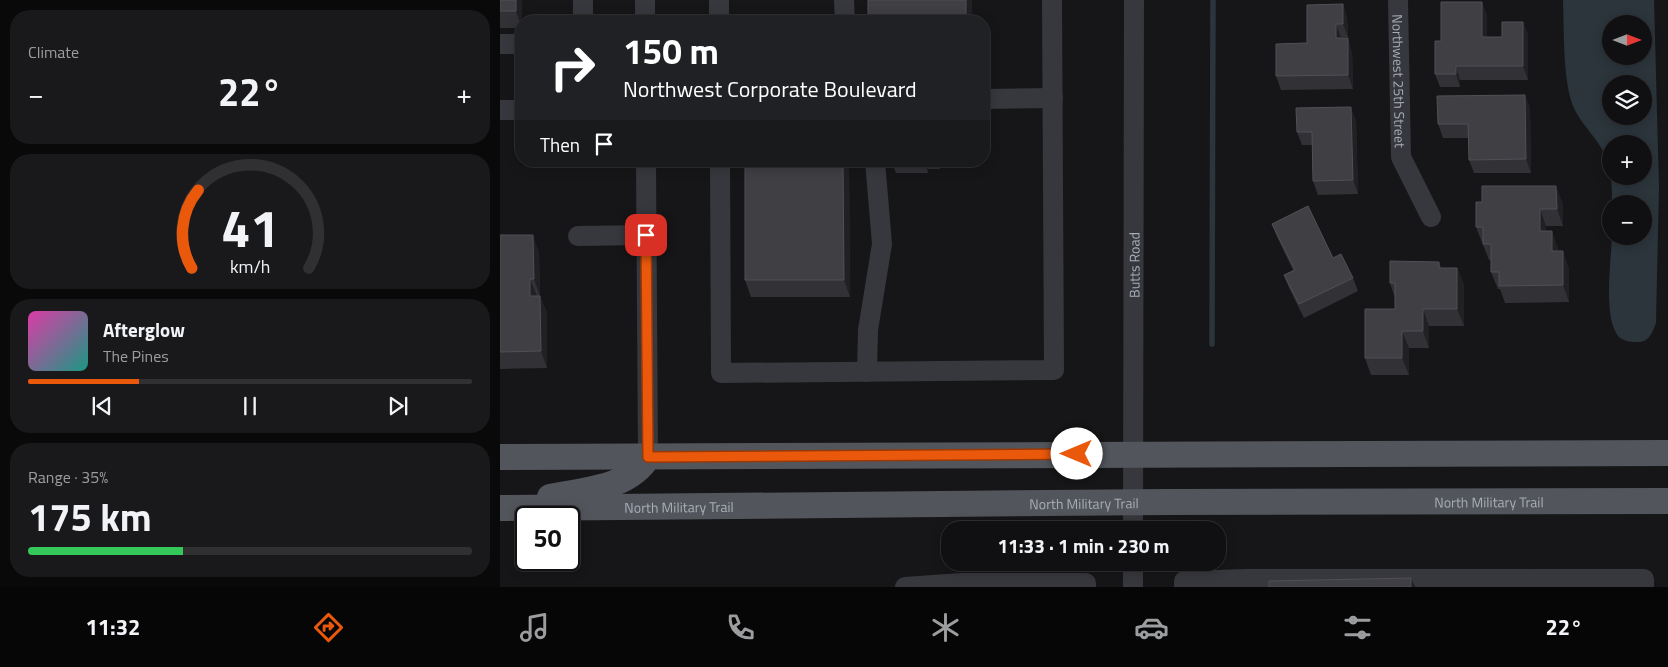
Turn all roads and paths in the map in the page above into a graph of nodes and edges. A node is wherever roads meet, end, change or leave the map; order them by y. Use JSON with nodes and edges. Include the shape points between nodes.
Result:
{"nodes":[{"id":1,"x":583,"y":0,"type":"edge"},
{"id":2,"x":645,"y":0,"type":"edge"},
{"id":3,"x":719,"y":0,"type":"edge"},
{"id":4,"x":844,"y":0,"type":"edge"},
{"id":5,"x":1052,"y":0,"type":"edge"},
{"id":6,"x":1134,"y":0,"type":"edge"},
{"id":7,"x":1398,"y":0,"type":"edge"},
{"id":8,"x":583,"y":15,"type":"edge"},
{"id":9,"x":646,"y":15,"type":"edge"},
{"id":10,"x":720,"y":15,"type":"edge"},
{"id":11,"x":845,"y":15,"type":"edge"},
{"id":12,"x":500,"y":44,"type":"edge"},
{"id":13,"x":515,"y":44,"type":"edge"},
{"id":14,"x":1053,"y":98,"type":"junction"},
{"id":15,"x":990,"y":99,"type":"edge"},
{"id":16,"x":500,"y":110,"type":"edge"},
{"id":17,"x":515,"y":110,"type":"edge"},
{"id":18,"x":646,"y":167,"type":"edge"},
{"id":19,"x":720,"y":167,"type":"edge"},
{"id":20,"x":876,"y":167,"type":"edge"},
{"id":21,"x":1431,"y":217,"type":"dead end"},
{"id":22,"x":646,"y":235,"type":"junction"},
{"id":23,"x":578,"y":236,"type":"dead end"},
{"id":24,"x":867,"y":372,"type":"junction"},
{"id":25,"x":1668,"y":452,"type":"edge"},
{"id":26,"x":1132,"y":454,"type":"junction"},
{"id":27,"x":500,"y":457,"type":"edge"},
{"id":28,"x":648,"y":457,"type":"junction"},
{"id":29,"x":1668,"y":501,"type":"edge"},
{"id":30,"x":1133,"y":502,"type":"junction"},
{"id":31,"x":500,"y":508,"type":"edge"},
{"id":32,"x":1133,"y":521,"type":"edge"},
{"id":33,"x":1133,"y":571,"type":"edge"},
{"id":34,"x":1246,"y":583,"type":"edge"},
{"id":35,"x":1528,"y":583,"type":"edge"},
{"id":36,"x":1584,"y":583,"type":"edge"},
{"id":37,"x":905,"y":587,"type":"edge"},
{"id":38,"x":1086,"y":587,"type":"edge"},
{"id":39,"x":1133,"y":587,"type":"edge"},
{"id":40,"x":1184,"y":587,"type":"edge"},
{"id":41,"x":1644,"y":587,"type":"edge"}],
"edges":[{"from":1,"to":8,"type":"street"},
{"from":2,"to":9,"type":"street"},
{"from":3,"to":10,"type":"street"},
{"from":4,"to":11,"type":"street"},
{"from":5,"to":14,"type":"street"},
{"from":6,"to":26,"type":"street","name":"Butts Road"},
{"from":7,"to":21,"type":"street","name":"Northwest 25th Street","via":[[1402,157]]},
{"from":12,"to":13,"type":"street"},
{"from":14,"to":15,"type":"street"},
{"from":14,"to":24,"type":"street","via":[[1054,370]]},
{"from":16,"to":17,"type":"street"},
{"from":18,"to":22,"type":"street"},
{"from":19,"to":24,"type":"street","via":[[720,373]]},
{"from":20,"to":24,"type":"street","via":[[882,244],[868,330]]},
{"from":22,"to":23,"type":"street"},
{"from":22,"to":28,"type":"street"},
{"from":25,"to":26,"type":"main road"},
{"from":26,"to":28,"type":"main road"},
{"from":26,"to":30,"type":"street","name":"Butts Road"},
{"from":27,"to":28,"type":"main road"},
{"from":28,"to":31,"type":"main road","via":[[634,474],[620,481]]},
{"from":29,"to":30,"type":"main road","name":"North Military Trail"},
{"from":30,"to":31,"type":"main road","name":"North Military Trail"},
{"from":30,"to":32,"type":"street","name":"Butts Road"},
{"from":33,"to":39,"type":"street"},
{"from":34,"to":35,"type":"street"},
{"from":34,"to":40,"type":"street","via":[[1184,581]]},
{"from":35,"to":36,"type":"street"},
{"from":36,"to":41,"type":"street","via":[[1644,579]]},
{"from":37,"to":38,"type":"street","via":[[962,583],[1086,583]]}]}
